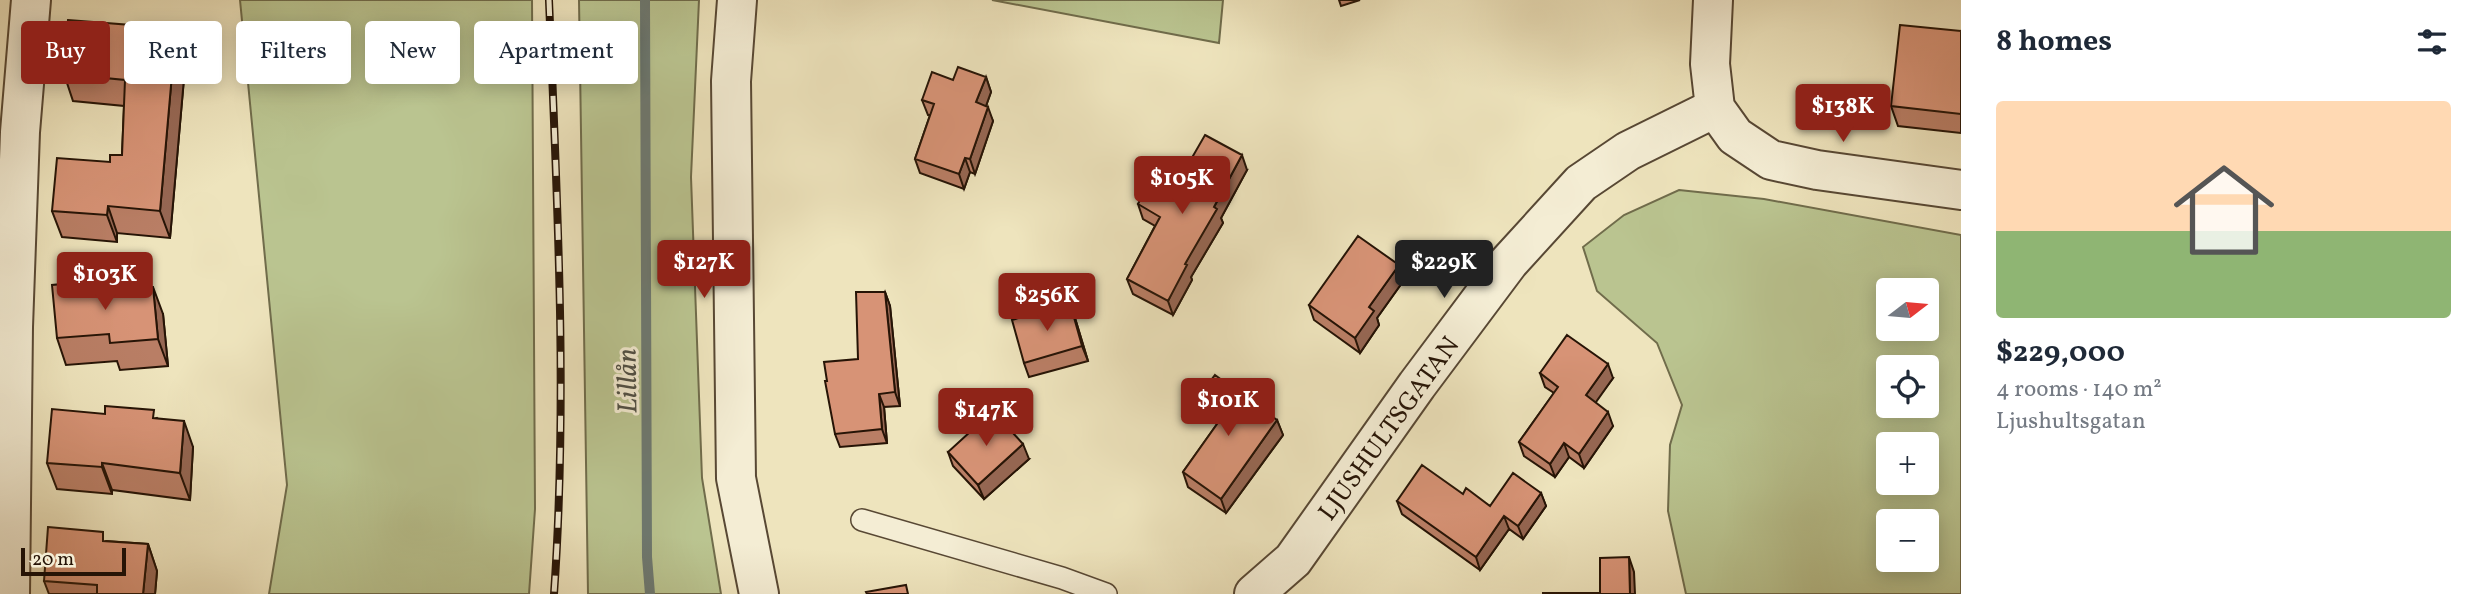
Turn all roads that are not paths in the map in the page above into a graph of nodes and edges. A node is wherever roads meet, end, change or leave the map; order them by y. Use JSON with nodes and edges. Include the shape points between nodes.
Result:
{"nodes":[{"id":1,"x":737,"y":0,"type":"edge"},
{"id":2,"x":1713,"y":0,"type":"edge"},
{"id":3,"x":20,"y":4,"type":"edge"},
{"id":4,"x":1715,"y":108,"type":"junction"},
{"id":5,"x":1961,"y":190,"type":"edge"},
{"id":6,"x":862,"y":520,"type":"dead end"},
{"id":7,"x":10,"y":594,"type":"edge"},
{"id":8,"x":759,"y":594,"type":"edge"},
{"id":9,"x":1106,"y":594,"type":"edge"},
{"id":10,"x":1254,"y":594,"type":"edge"}],
"edges":[{"from":1,"to":8,"type":"street","via":[[731,81],[736,478]]},
{"from":2,"to":4,"type":"street","via":[[1710,64]]},
{"from":3,"to":7,"type":"street"},
{"from":4,"to":5,"type":"street","via":[[1735,136],[1771,160]]},
{"from":4,"to":10,"type":"street","name":"LJUSHULTSGATAN","via":[[1628,151],[1581,183],[1509,262],[1293,560]]},
{"from":6,"to":9,"type":"lane"}]}
